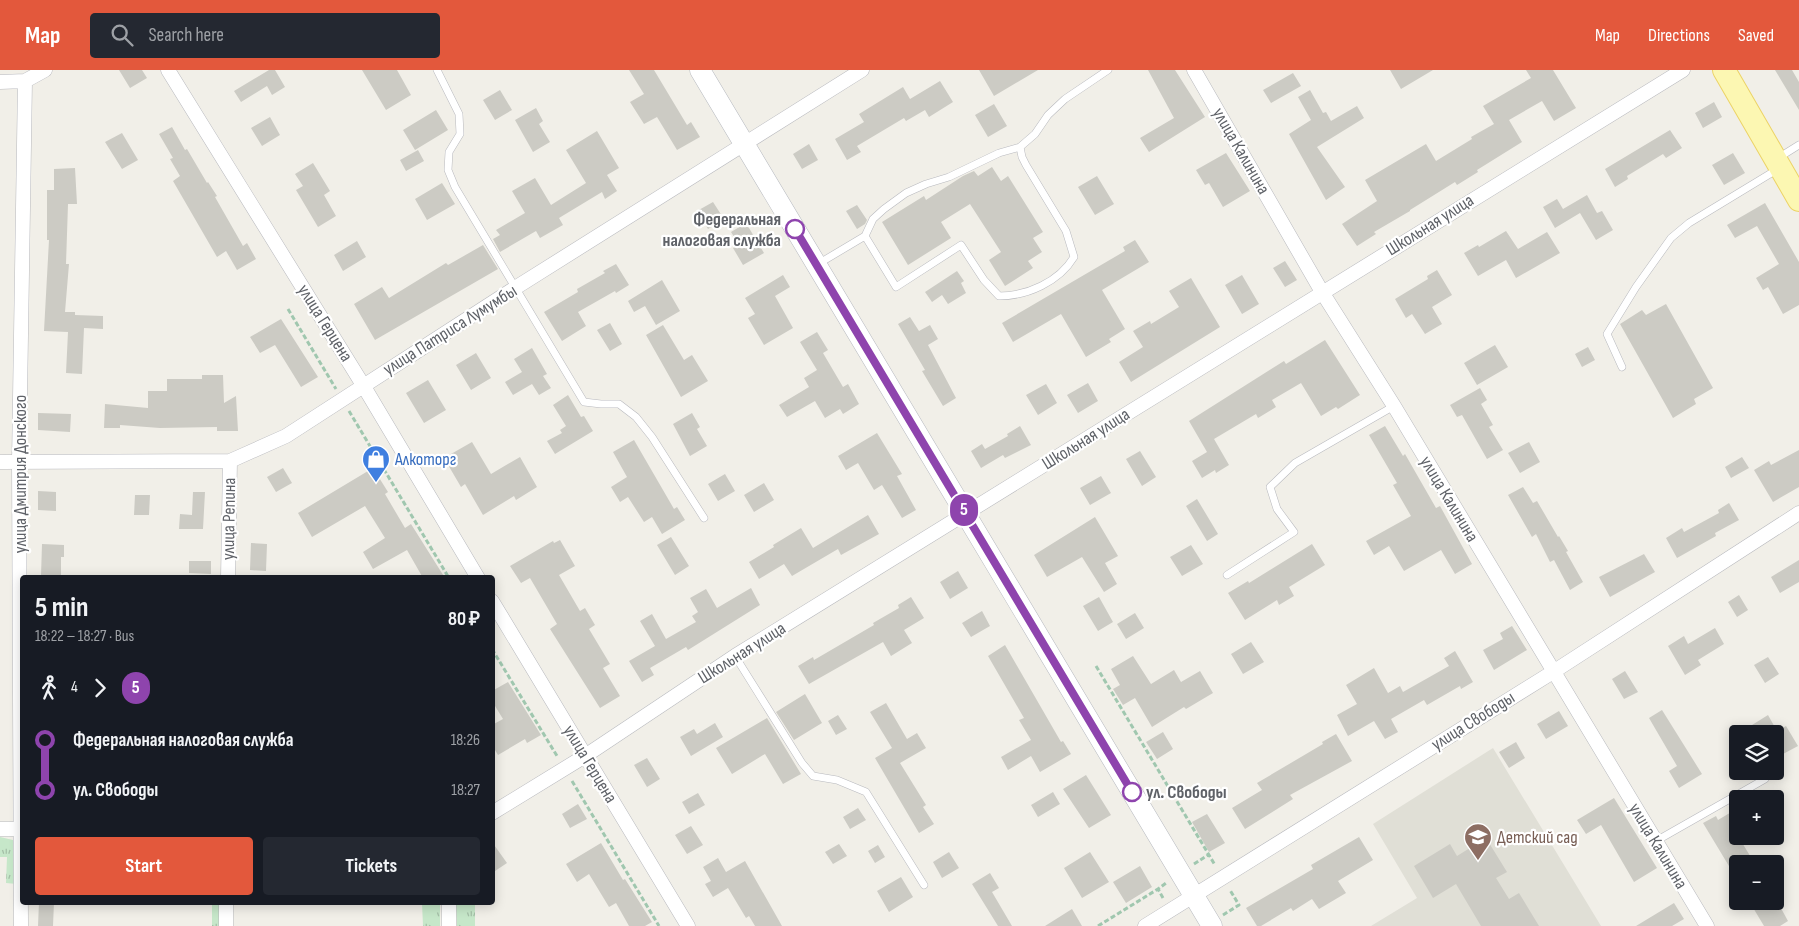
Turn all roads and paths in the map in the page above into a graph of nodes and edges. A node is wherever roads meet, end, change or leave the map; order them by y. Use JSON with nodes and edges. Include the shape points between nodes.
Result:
{"nodes":[{"id":1,"x":46,"y":70,"type":"edge"},
{"id":2,"x":168,"y":70,"type":"edge"},
{"id":3,"x":437,"y":70,"type":"edge"},
{"id":4,"x":700,"y":70,"type":"edge"},
{"id":5,"x":862,"y":70,"type":"edge"},
{"id":6,"x":1108,"y":70,"type":"edge"},
{"id":7,"x":1194,"y":70,"type":"edge"},
{"id":8,"x":1683,"y":70,"type":"edge"},
{"id":9,"x":1724,"y":70,"type":"edge"},
{"id":10,"x":25,"y":81,"type":"junction"},
{"id":11,"x":0,"y":82,"type":"edge"},
{"id":12,"x":744,"y":143,"type":"junction"},
{"id":13,"x":1799,"y":145,"type":"edge"},
{"id":14,"x":1020,"y":147,"type":"junction"},
{"id":15,"x":1778,"y":164,"type":"junction"},
{"id":16,"x":1799,"y":200,"type":"edge"},
{"id":17,"x":865,"y":236,"type":"junction"},
{"id":18,"x":817,"y":265,"type":"junction"},
{"id":19,"x":515,"y":288,"type":"junction"},
{"id":20,"x":1322,"y":292,"type":"junction"},
{"id":21,"x":288,"y":309,"type":"dead end"},
{"id":22,"x":1622,"y":367,"type":"dead end"},
{"id":23,"x":363,"y":385,"type":"junction"},
{"id":24,"x":342,"y":399,"type":"junction"},
{"id":25,"x":1394,"y":406,"type":"junction"},
{"id":26,"x":230,"y":461,"type":"junction"},
{"id":27,"x":0,"y":462,"type":"edge"},
{"id":28,"x":19,"y":462,"type":"junction"},
{"id":29,"x":966,"y":513,"type":"junction"},
{"id":30,"x":1799,"y":513,"type":"edge"},
{"id":31,"x":704,"y":518,"type":"dead end"},
{"id":32,"x":228,"y":575,"type":"edge"},
{"id":33,"x":448,"y":575,"type":"edge"},
{"id":34,"x":476,"y":575,"type":"edge"},
{"id":35,"x":1227,"y":575,"type":"dead end"},
{"id":36,"x":20,"y":584,"type":"edge"},
{"id":37,"x":495,"y":606,"type":"edge"},
{"id":38,"x":495,"y":654,"type":"edge"},
{"id":39,"x":736,"y":656,"type":"junction"},
{"id":40,"x":1096,"y":666,"type":"dead end"},
{"id":41,"x":1553,"y":672,"type":"junction"},
{"id":42,"x":585,"y":756,"type":"junction"},
{"id":43,"x":564,"y":768,"type":"junction"},
{"id":44,"x":1763,"y":780,"type":"edge"},
{"id":45,"x":495,"y":812,"type":"edge"},
{"id":46,"x":0,"y":829,"type":"edge"},
{"id":47,"x":20,"y":829,"type":"edge"},
{"id":48,"x":1656,"y":841,"type":"junction"},
{"id":49,"x":1223,"y":877,"type":"junction"},
{"id":50,"x":924,"y":885,"type":"dead end"},
{"id":51,"x":1158,"y":888,"type":"dead end"},
{"id":52,"x":1194,"y":895,"type":"junction"},
{"id":53,"x":21,"y":905,"type":"edge"},
{"id":54,"x":226,"y":905,"type":"edge"},
{"id":55,"x":448,"y":905,"type":"edge"},
{"id":56,"x":1211,"y":925,"type":"edge"},
{"id":57,"x":21,"y":926,"type":"edge"},
{"id":58,"x":226,"y":926,"type":"edge"},
{"id":59,"x":449,"y":926,"type":"edge"},
{"id":60,"x":659,"y":926,"type":"edge"},
{"id":61,"x":688,"y":926,"type":"edge"},
{"id":62,"x":1098,"y":926,"type":"edge"},
{"id":63,"x":1145,"y":926,"type":"edge"},
{"id":64,"x":1707,"y":926,"type":"edge"}],
"edges":[{"from":1,"to":10,"type":"street"},
{"from":2,"to":23,"type":"street","name":"улица Герцена"},
{"from":3,"to":19,"type":"lane","via":[[459,114],[460,134],[449,152],[448,170]]},
{"from":4,"to":12,"type":"street"},
{"from":5,"to":12,"type":"street","name":"улица Патриса Лумумбы"},
{"from":6,"to":14,"type":"lane","via":[[1065,99]]},
{"from":7,"to":20,"type":"street","name":"улица Калинина"},
{"from":8,"to":20,"type":"street","name":"Школьная улица"},
{"from":9,"to":15,"type":"main road"},
{"from":10,"to":11,"type":"street"},
{"from":10,"to":28,"type":"street","name":"улица Дмитрия Донского"},
{"from":12,"to":18,"type":"street"},
{"from":12,"to":19,"type":"street","name":"улица Патриса Лумумбы"},
{"from":13,"to":15,"type":"lane"},
{"from":14,"to":17,"type":"lane","via":[[906,193],[873,219]]},
{"from":14,"to":17,"type":"lane","via":[[1026,166],[1066,231],[1074,257],[1069,266],[1051,280],[1013,296],[999,296],[961,245],[896,286]]},
{"from":15,"to":16,"type":"main road"},
{"from":15,"to":22,"type":"lane","via":[[1688,223],[1671,238],[1607,334]]},
{"from":17,"to":18,"type":"lane"},
{"from":18,"to":29,"type":"street"},
{"from":19,"to":23,"type":"street","name":"улица Патриса Лумумбы"},
{"from":19,"to":31,"type":"lane","via":[[584,402],[619,404],[636,418]]},
{"from":20,"to":25,"type":"street","name":"улица Калинина"},
{"from":20,"to":29,"type":"street","name":"Школьная улица"},
{"from":21,"to":24,"type":"path"},
{"from":23,"to":24,"type":"street","name":"улица Патриса Лумумбы"},
{"from":23,"to":34,"type":"street","name":"улица Герцена"},
{"from":24,"to":26,"type":"street","name":"улица Патриса Лумумбы","via":[[286,436]]},
{"from":24,"to":33,"type":"path"},
{"from":25,"to":35,"type":"lane","via":[[1295,463],[1270,487],[1277,509],[1294,532]]},
{"from":25,"to":41,"type":"street","name":"улица Калинина"},
{"from":26,"to":28,"type":"street","name":"улица Патриса Лумумбы"},
{"from":26,"to":32,"type":"street","name":"улица Репина"},
{"from":27,"to":28,"type":"street","name":"улица Патриса Лумумбы"},
{"from":28,"to":36,"type":"street","name":"улица Дмитрия Донского"},
{"from":29,"to":39,"type":"street","name":"Школьная улица"},
{"from":29,"to":52,"type":"street"},
{"from":30,"to":41,"type":"street","name":"улица Свободы"},
{"from":37,"to":42,"type":"street","name":"улица Герцена"},
{"from":38,"to":43,"type":"path"},
{"from":39,"to":42,"type":"street","name":"Школьная улица"},
{"from":39,"to":50,"type":"lane","via":[[802,764],[812,776],[837,780],[866,792]]},
{"from":40,"to":49,"type":"path"},
{"from":41,"to":48,"type":"street","name":"улица Калинина"},
{"from":41,"to":49,"type":"street","name":"улица Свободы"},
{"from":42,"to":43,"type":"street","name":"Школьная улица"},
{"from":42,"to":61,"type":"street","name":"улица Герцена"},
{"from":43,"to":45,"type":"street","name":"Школьная улица"},
{"from":43,"to":60,"type":"path"},
{"from":44,"to":48,"type":"lane"},
{"from":46,"to":47,"type":"street"},
{"from":48,"to":64,"type":"street","name":"улица Калинина"},
{"from":49,"to":52,"type":"street","name":"улица Свободы"},
{"from":49,"to":56,"type":"path","via":[[1239,905]]},
{"from":51,"to":62,"type":"path"},
{"from":52,"to":56,"type":"street"},
{"from":52,"to":63,"type":"street","name":"улица Свободы"},
{"from":53,"to":57,"type":"street","name":"улица Дмитрия Донского"},
{"from":54,"to":58,"type":"street"},
{"from":55,"to":59,"type":"street"}]}
